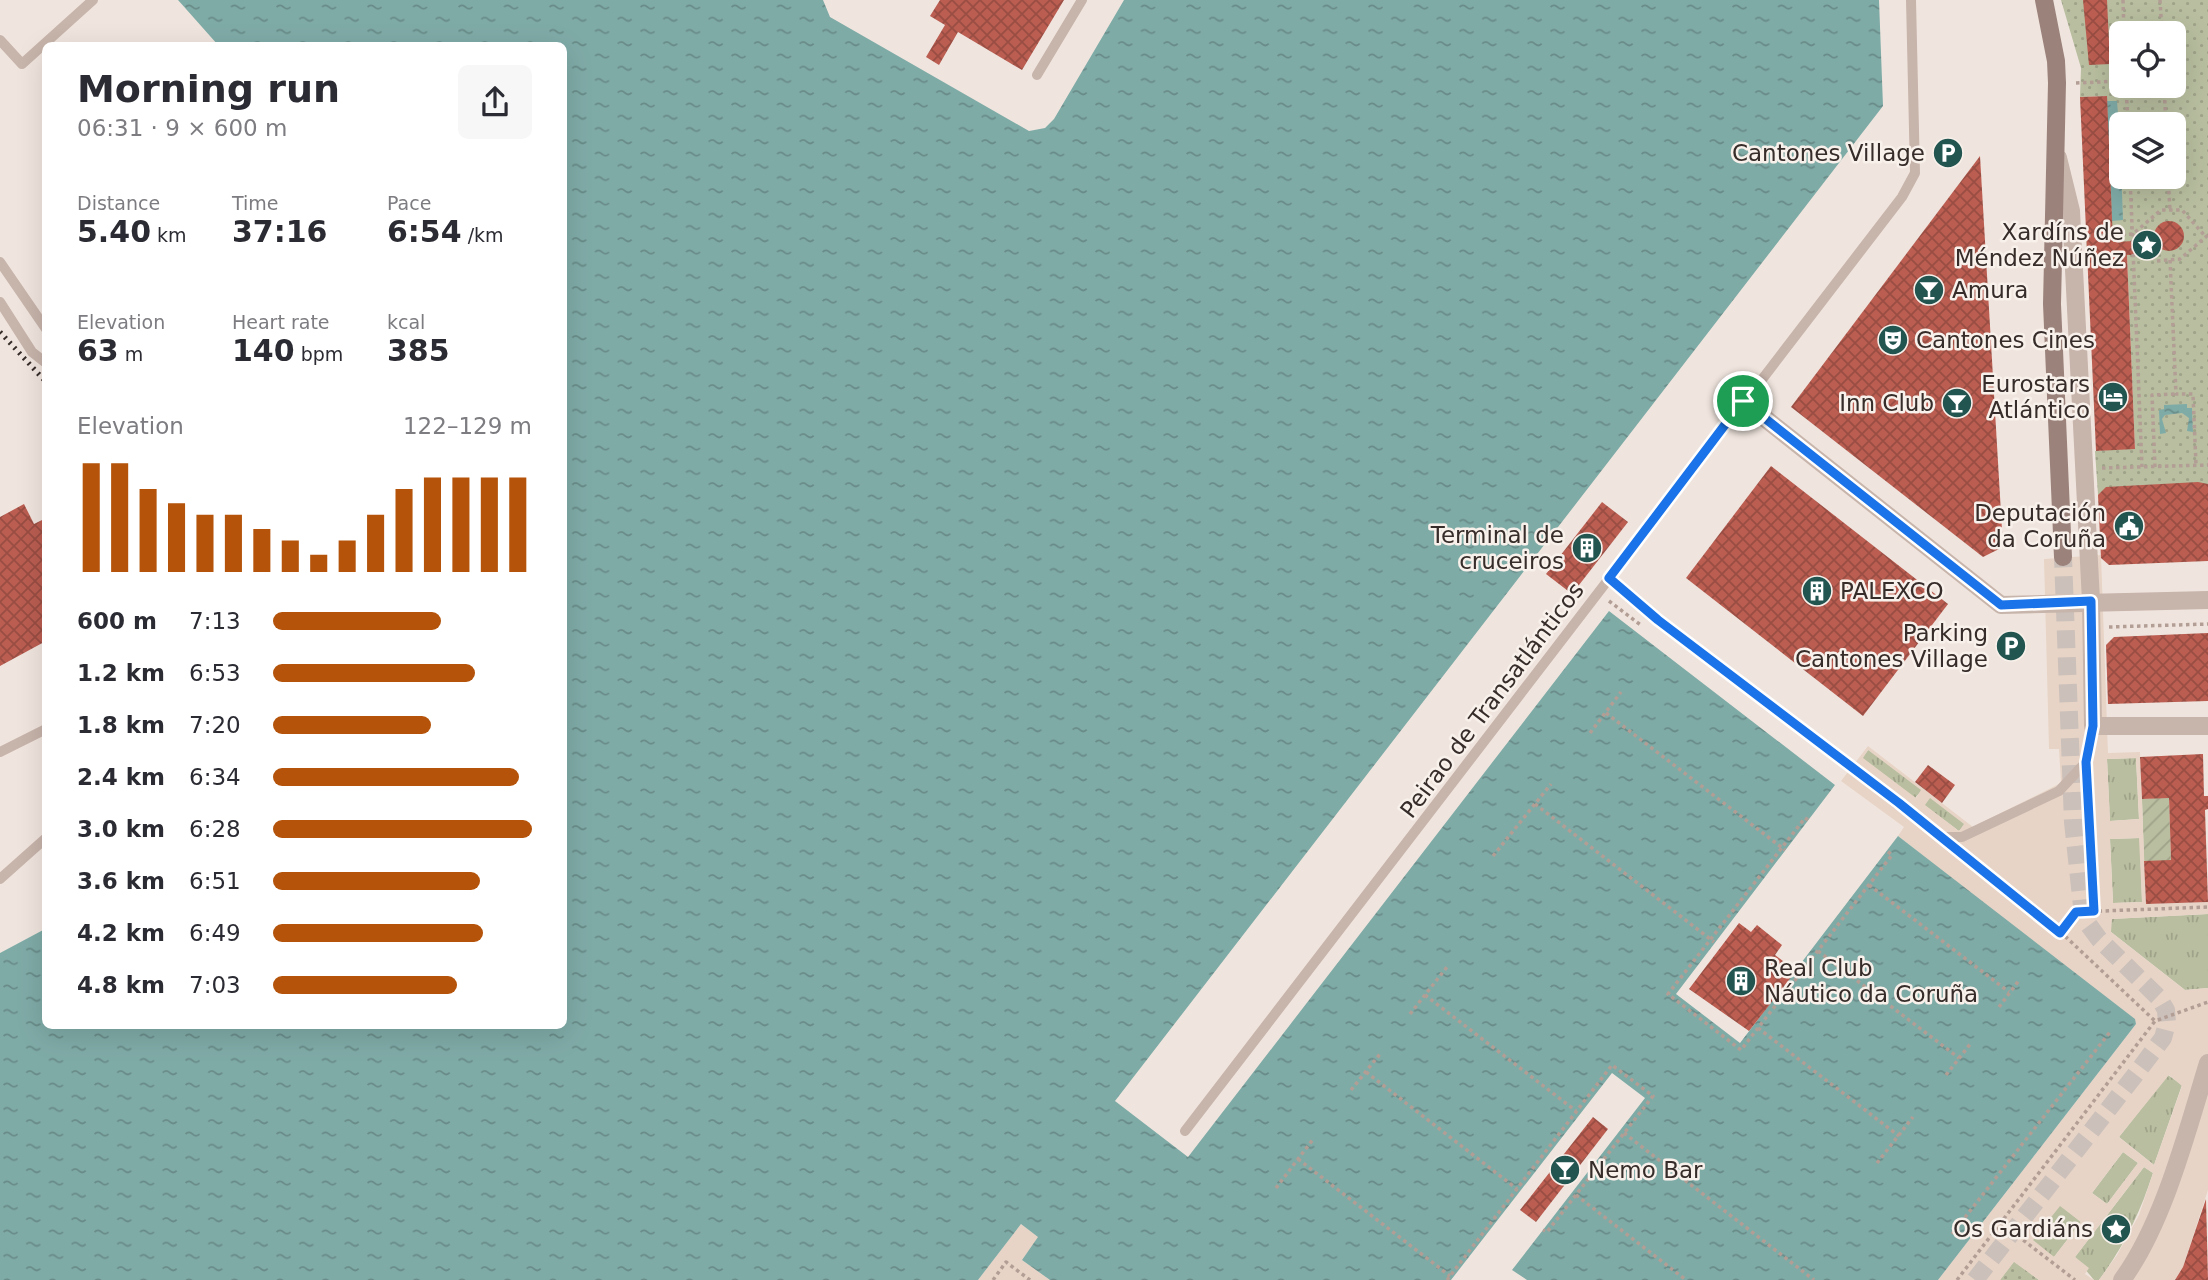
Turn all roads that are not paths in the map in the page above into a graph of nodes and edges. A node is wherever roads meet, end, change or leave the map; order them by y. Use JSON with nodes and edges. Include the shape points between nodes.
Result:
{"nodes":[{"id":1,"x":93,"y":0,"type":"edge"},
{"id":2,"x":1082,"y":0,"type":"edge"},
{"id":3,"x":1911,"y":0,"type":"edge"},
{"id":4,"x":2044,"y":0,"type":"edge"},
{"id":5,"x":0,"y":40,"type":"edge"},
{"id":6,"x":46,"y":42,"type":"edge"},
{"id":7,"x":42,"y":46,"type":"edge"},
{"id":8,"x":1037,"y":75,"type":"dead end"},
{"id":9,"x":2054,"y":145,"type":"junction"},
{"id":10,"x":0,"y":262,"type":"edge"},
{"id":11,"x":0,"y":302,"type":"edge"},
{"id":12,"x":42,"y":323,"type":"edge"},
{"id":13,"x":42,"y":360,"type":"edge"},
{"id":14,"x":1743,"y":401,"type":"junction"},
{"id":15,"x":2063,"y":557,"type":"tunnel mouth"},
{"id":16,"x":1609,"y":578,"type":"junction"},
{"id":17,"x":2208,"y":600,"type":"edge"},
{"id":18,"x":2091,"y":601,"type":"junction"},
{"id":19,"x":2093,"y":726,"type":"junction"},
{"id":20,"x":2208,"y":726,"type":"edge"},
{"id":21,"x":42,"y":731,"type":"edge"},
{"id":22,"x":0,"y":752,"type":"edge"},
{"id":23,"x":42,"y":842,"type":"edge"},
{"id":24,"x":0,"y":879,"type":"edge"},
{"id":25,"x":2208,"y":1063,"type":"edge"},
{"id":26,"x":2203,"y":1094,"type":"edge"},
{"id":27,"x":1185,"y":1131,"type":"dead end"},
{"id":28,"x":2122,"y":1280,"type":"edge"}],
"edges":[{"from":1,"to":6,"type":"lane"},
{"from":2,"to":8,"type":"lane"},
{"from":3,"to":14,"type":"lane","name":"Peirao de Transatlánticos","via":[[1915,173],[1883,223]]},
{"from":4,"to":9,"type":"main road","via":[[2056,61]]},
{"from":5,"to":7,"type":"lane","via":[[22,64]]},
{"from":9,"to":15,"type":"main road","via":[[2052,304]]},
{"from":9,"to":18,"type":"street","via":[[2071,211]]},
{"from":10,"to":12,"type":"lane"},
{"from":11,"to":13,"type":"lane"},
{"from":14,"to":16,"type":"lane","name":"Peirao de Transatlánticos"},
{"from":14,"to":18,"type":"street","via":[[2001,605]]},
{"from":16,"to":19,"type":"lane","via":[[1940,838],[1962,837],[2059,791],[2086,762]]},
{"from":16,"to":27,"type":"lane","name":"Peirao de Transatlánticos"},
{"from":17,"to":18,"type":"street"},
{"from":18,"to":19,"type":"street"},
{"from":19,"to":20,"type":"street"},
{"from":21,"to":22,"type":"lane"},
{"from":23,"to":24,"type":"lane"},
{"from":25,"to":26,"type":"street"},
{"from":26,"to":28,"type":"street","via":[[2156,1220]]}]}
